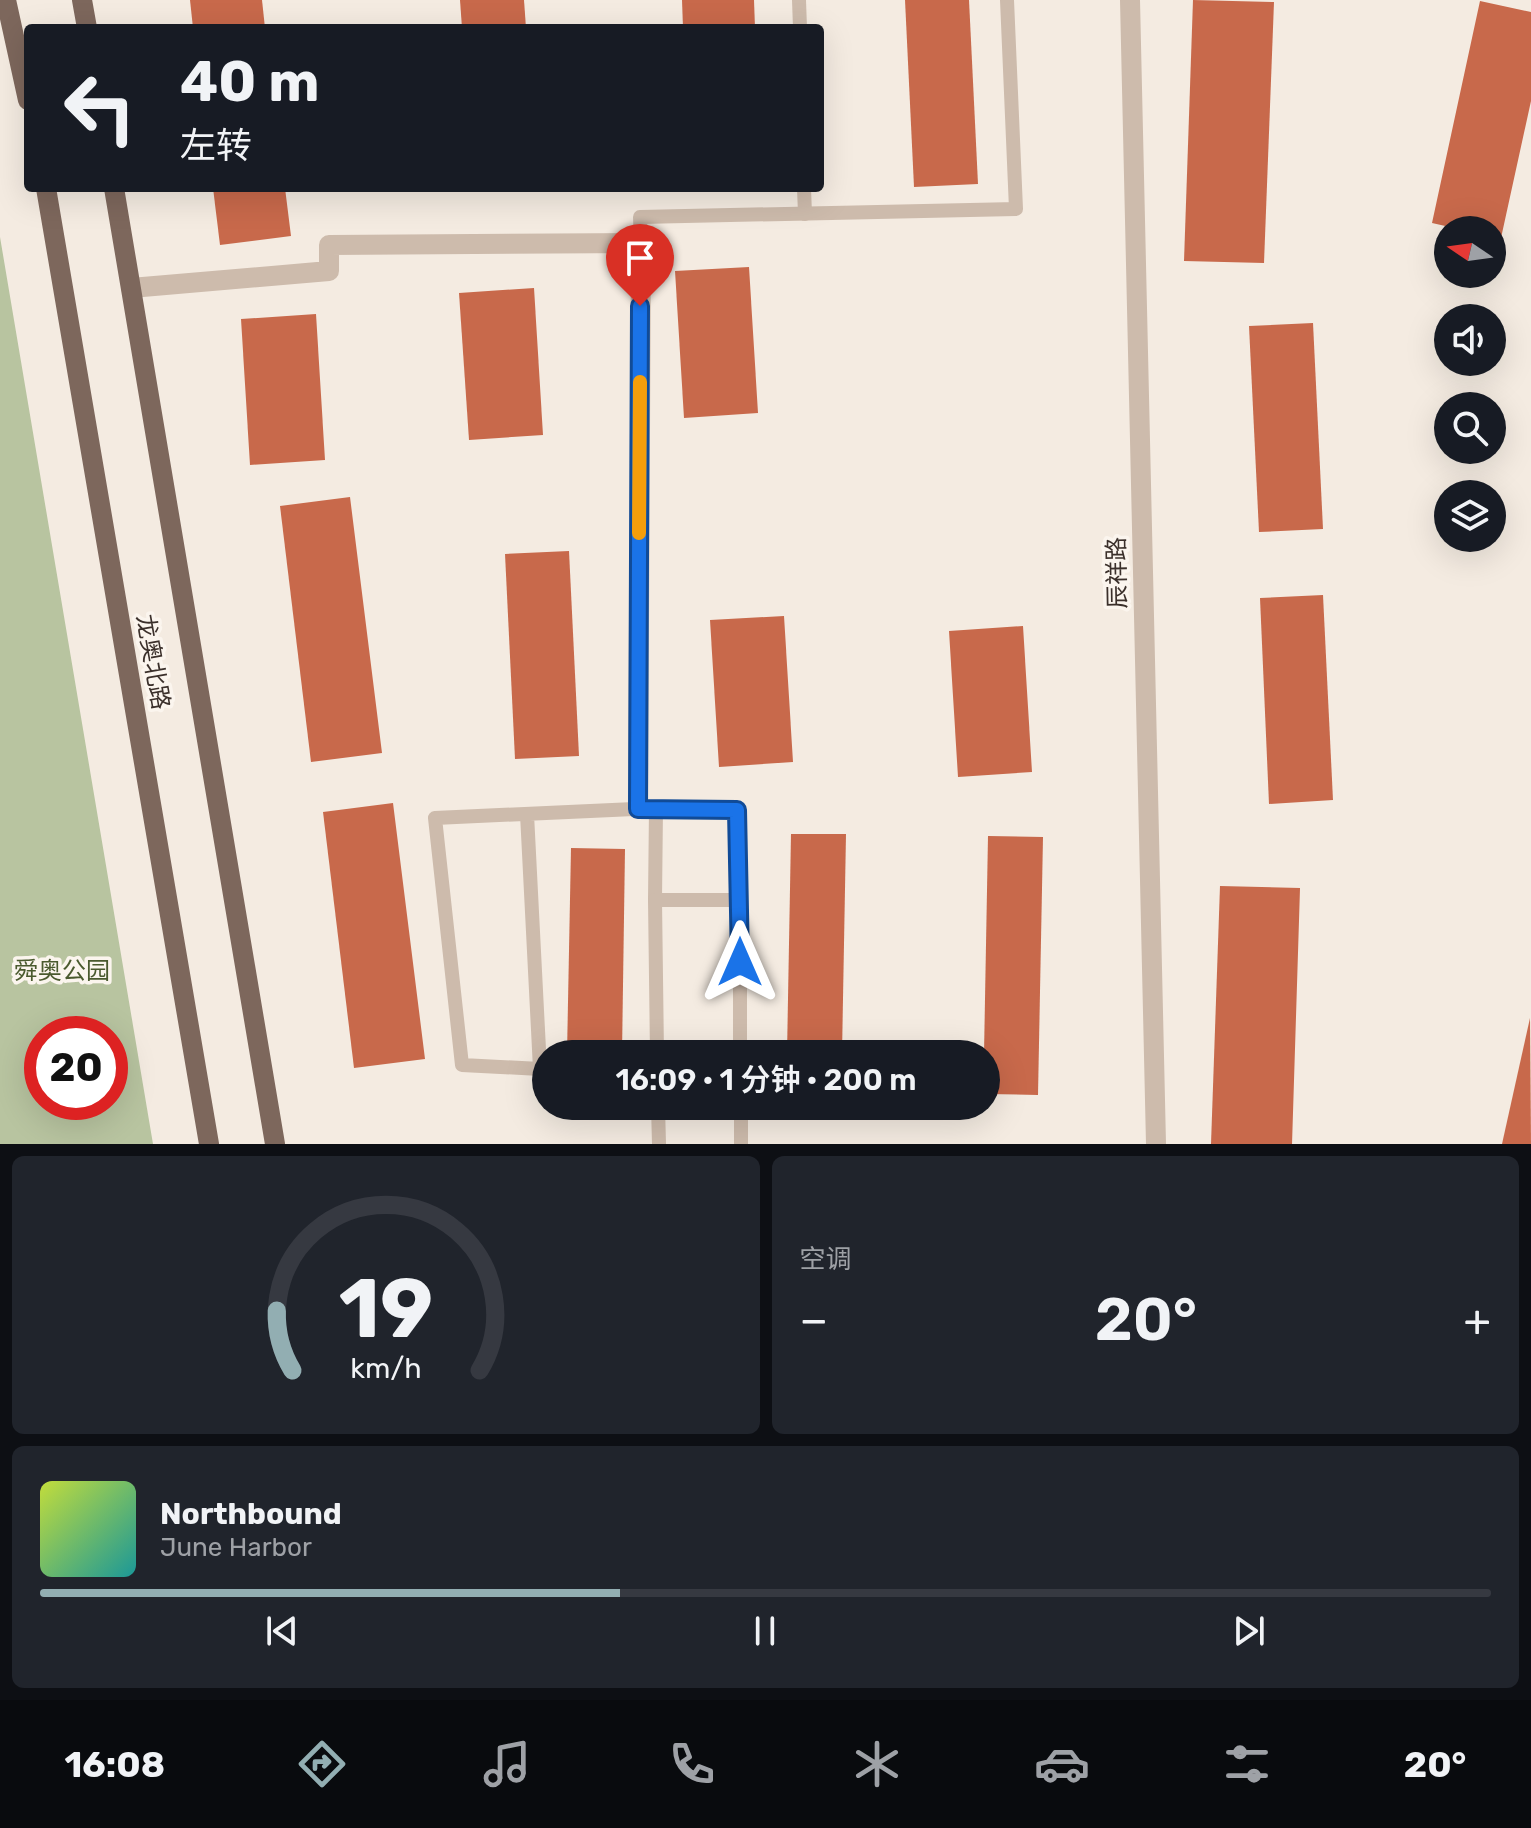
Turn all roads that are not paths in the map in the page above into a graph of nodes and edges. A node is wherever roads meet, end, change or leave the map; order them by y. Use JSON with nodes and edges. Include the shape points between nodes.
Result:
{"nodes":[{"id":1,"x":6,"y":0,"type":"edge"},
{"id":2,"x":82,"y":0,"type":"edge"},
{"id":3,"x":799,"y":0,"type":"edge"},
{"id":4,"x":1007,"y":0,"type":"edge"},
{"id":5,"x":1130,"y":0,"type":"edge"},
{"id":6,"x":86,"y":24,"type":"edge"},
{"id":7,"x":800,"y":24,"type":"edge"},
{"id":8,"x":24,"y":82,"type":"edge"},
{"id":9,"x":47,"y":192,"type":"edge"},
{"id":10,"x":115,"y":192,"type":"edge"},
{"id":11,"x":804,"y":192,"type":"edge"},
{"id":12,"x":805,"y":214,"type":"junction"},
{"id":13,"x":641,"y":243,"type":"junction"},
{"id":14,"x":131,"y":288,"type":"junction"},
{"id":15,"x":647,"y":809,"type":"junction"},
{"id":16,"x":527,"y":814,"type":"junction"},
{"id":17,"x":655,"y":900,"type":"junction"},
{"id":18,"x":740,"y":900,"type":"junction"},
{"id":19,"x":657,"y":1040,"type":"edge"},
{"id":20,"x":740,"y":1040,"type":"edge"},
{"id":21,"x":658,"y":1120,"type":"edge"},
{"id":22,"x":741,"y":1120,"type":"edge"},
{"id":23,"x":209,"y":1144,"type":"edge"},
{"id":24,"x":275,"y":1144,"type":"edge"},
{"id":25,"x":659,"y":1144,"type":"edge"},
{"id":26,"x":741,"y":1144,"type":"edge"},
{"id":27,"x":1156,"y":1144,"type":"edge"}],
"edges":[{"from":1,"to":8,"type":"main road"},
{"from":2,"to":6,"type":"main road"},
{"from":3,"to":7,"type":"lane"},
{"from":4,"to":12,"type":"lane","via":[[1016,209]]},
{"from":5,"to":27,"type":"street","name":"辰祥路"},
{"from":9,"to":23,"type":"main road","name":"龙奥北路"},
{"from":10,"to":14,"type":"main road","name":"龙奥北路"},
{"from":11,"to":12,"type":"lane"},
{"from":12,"to":13,"type":"lane","via":[[640,217]]},
{"from":13,"to":14,"type":"street","via":[[329,245],[329,271]]},
{"from":13,"to":15,"type":"street"},
{"from":14,"to":24,"type":"main road","name":"龙奥北路"},
{"from":15,"to":16,"type":"lane"},
{"from":15,"to":17,"type":"lane"},
{"from":15,"to":18,"type":"lane","via":[[737,810]]},
{"from":16,"to":16,"type":"lane","via":[[540,1069],[462,1065],[435,818]]},
{"from":17,"to":18,"type":"lane"},
{"from":17,"to":19,"type":"lane"},
{"from":18,"to":20,"type":"lane"},
{"from":21,"to":25,"type":"lane"},
{"from":22,"to":26,"type":"lane"}]}
